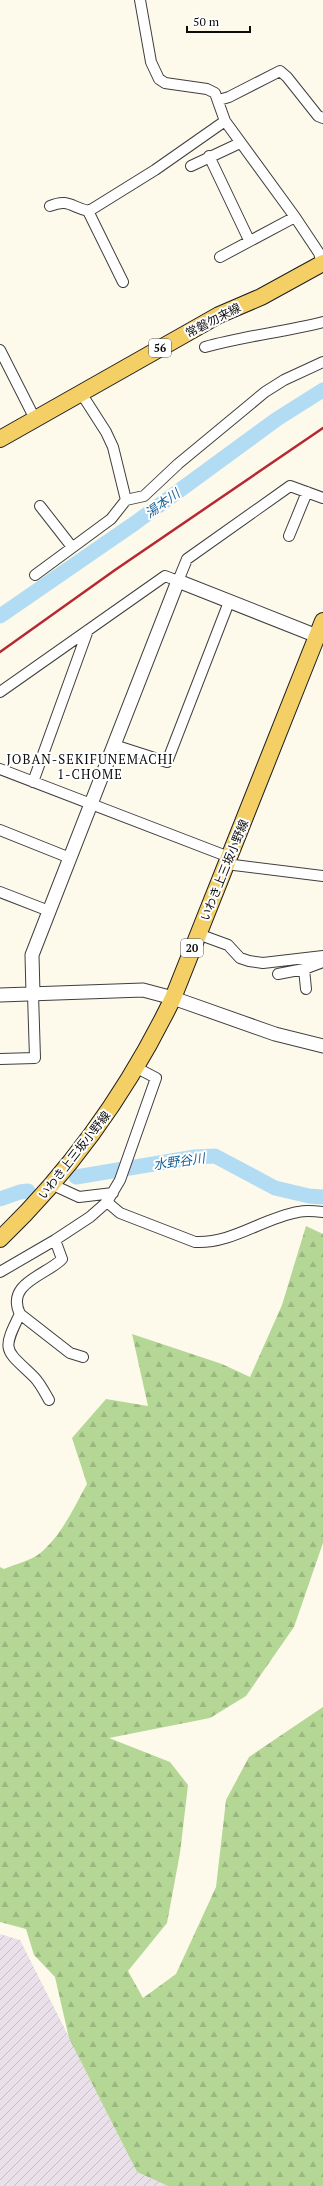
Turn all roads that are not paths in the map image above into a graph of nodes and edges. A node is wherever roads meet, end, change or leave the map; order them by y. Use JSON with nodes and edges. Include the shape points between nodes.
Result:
{"nodes":[{"id":1,"x":140,"y":0,"type":"edge"},
{"id":2,"x":219,"y":100,"type":"junction"},
{"id":3,"x":323,"y":118,"type":"edge"},
{"id":4,"x":225,"y":121,"type":"junction"},
{"id":5,"x":240,"y":143,"type":"junction"},
{"id":6,"x":209,"y":156,"type":"junction"},
{"id":7,"x":191,"y":166,"type":"dead end"},
{"id":8,"x":50,"y":206,"type":"dead end"},
{"id":9,"x":88,"y":211,"type":"junction"},
{"id":10,"x":295,"y":217,"type":"junction"},
{"id":11,"x":249,"y":240,"type":"junction"},
{"id":12,"x":220,"y":257,"type":"dead end"},
{"id":13,"x":323,"y":264,"type":"edge"},
{"id":14,"x":123,"y":282,"type":"dead end"},
{"id":15,"x":323,"y":322,"type":"edge"},
{"id":16,"x":205,"y":347,"type":"dead end"},
{"id":17,"x":0,"y":350,"type":"edge"},
{"id":18,"x":323,"y":362,"type":"edge"},
{"id":19,"x":81,"y":393,"type":"junction"},
{"id":20,"x":35,"y":419,"type":"junction"},
{"id":21,"x":0,"y":439,"type":"edge"},
{"id":22,"x":307,"y":492,"type":"junction"},
{"id":23,"x":323,"y":498,"type":"edge"},
{"id":24,"x":126,"y":500,"type":"junction"},
{"id":25,"x":40,"y":506,"type":"dead end"},
{"id":26,"x":289,"y":536,"type":"dead end"},
{"id":27,"x":72,"y":547,"type":"junction"},
{"id":28,"x":35,"y":575,"type":"dead end"},
{"id":29,"x":178,"y":581,"type":"junction"},
{"id":30,"x":229,"y":602,"type":"junction"},
{"id":31,"x":323,"y":621,"type":"edge"},
{"id":32,"x":88,"y":630,"type":"junction"},
{"id":33,"x":317,"y":636,"type":"junction"},
{"id":34,"x":0,"y":692,"type":"edge"},
{"id":35,"x":114,"y":745,"type":"junction"},
{"id":36,"x":0,"y":769,"type":"edge"},
{"id":37,"x":33,"y":782,"type":"junction"},
{"id":38,"x":91,"y":804,"type":"junction"},
{"id":39,"x":0,"y":830,"type":"edge"},
{"id":40,"x":70,"y":858,"type":"junction"},
{"id":41,"x":227,"y":860,"type":"junction"},
{"id":42,"x":323,"y":876,"type":"edge"},
{"id":43,"x":0,"y":892,"type":"edge"},
{"id":44,"x":49,"y":911,"type":"junction"},
{"id":45,"x":198,"y":934,"type":"junction"},
{"id":46,"x":323,"y":956,"type":"edge"},
{"id":47,"x":323,"y":962,"type":"edge"},
{"id":48,"x":304,"y":969,"type":"junction"},
{"id":49,"x":278,"y":974,"type":"dead end"},
{"id":50,"x":306,"y":989,"type":"dead end"},
{"id":51,"x":33,"y":994,"type":"junction"},
{"id":52,"x":0,"y":995,"type":"edge"},
{"id":53,"x":173,"y":998,"type":"junction"},
{"id":54,"x":323,"y":1046,"type":"edge"},
{"id":55,"x":0,"y":1060,"type":"edge"},
{"id":56,"x":137,"y":1068,"type":"junction"},
{"id":57,"x":52,"y":1185,"type":"junction"},
{"id":58,"x":113,"y":1193,"type":"junction"},
{"id":59,"x":107,"y":1202,"type":"junction"},
{"id":60,"x":323,"y":1212,"type":"edge"},
{"id":61,"x":0,"y":1239,"type":"edge"},
{"id":62,"x":55,"y":1240,"type":"junction"},
{"id":63,"x":0,"y":1272,"type":"edge"},
{"id":64,"x":20,"y":1314,"type":"junction"},
{"id":65,"x":83,"y":1357,"type":"dead end"},
{"id":66,"x":49,"y":1400,"type":"dead end"}],
"edges":[{"from":1,"to":2,"type":"street","via":[[151,62],[159,79],[165,83],[211,90]]},
{"from":2,"to":3,"type":"street","via":[[280,71],[318,116]]},
{"from":2,"to":4,"type":"street"},
{"from":4,"to":5,"type":"street"},
{"from":4,"to":9,"type":"street","via":[[155,170]]},
{"from":5,"to":6,"type":"street"},
{"from":5,"to":10,"type":"street"},
{"from":6,"to":7,"type":"street"},
{"from":6,"to":11,"type":"street"},
{"from":8,"to":9,"type":"street","via":[[61,202]]},
{"from":9,"to":14,"type":"street"},
{"from":10,"to":11,"type":"street"},
{"from":10,"to":13,"type":"street","via":[[319,253]]},
{"from":11,"to":12,"type":"street"},
{"from":13,"to":19,"type":"main road","name":"常磐勿来線","number":"56","via":[[219,316]]},
{"from":15,"to":16,"type":"street"},
{"from":17,"to":20,"type":"street"},
{"from":18,"to":24,"type":"street","via":[[265,392],[178,464],[144,496]]},
{"from":19,"to":20,"type":"main road","name":"常磐勿来線","number":"56"},
{"from":19,"to":24,"type":"street","via":[[113,447]]},
{"from":20,"to":21,"type":"main road","name":"常磐勿来線","number":"56"},
{"from":22,"to":23,"type":"street"},
{"from":22,"to":26,"type":"street"},
{"from":22,"to":29,"type":"street","via":[[290,486],[187,559]]},
{"from":24,"to":27,"type":"street","via":[[111,518]]},
{"from":25,"to":27,"type":"street"},
{"from":27,"to":28,"type":"street"},
{"from":29,"to":30,"type":"street"},
{"from":29,"to":32,"type":"street","via":[[165,576]]},
{"from":29,"to":35,"type":"street"},
{"from":30,"to":33,"type":"street"},
{"from":30,"to":35,"type":"street","via":[[167,762]]},
{"from":31,"to":33,"type":"main road","name":"いわき上三坂小野線","number":"20"},
{"from":32,"to":34,"type":"street"},
{"from":32,"to":37,"type":"street"},
{"from":33,"to":41,"type":"main road","name":"いわき上三坂小野線","number":"20"},
{"from":35,"to":38,"type":"street"},
{"from":36,"to":37,"type":"street"},
{"from":37,"to":38,"type":"street"},
{"from":38,"to":40,"type":"street"},
{"from":38,"to":41,"type":"street"},
{"from":39,"to":40,"type":"street"},
{"from":40,"to":44,"type":"street"},
{"from":41,"to":42,"type":"street"},
{"from":41,"to":45,"type":"main road","name":"いわき上三坂小野線","number":"20"},
{"from":43,"to":44,"type":"street"},
{"from":44,"to":51,"type":"street","via":[[32,955]]},
{"from":45,"to":46,"type":"street","via":[[228,945],[240,958],[249,961],[263,963]]},
{"from":45,"to":53,"type":"main road","name":"いわき上三坂小野線","number":"20"},
{"from":47,"to":48,"type":"street"},
{"from":48,"to":49,"type":"street"},
{"from":48,"to":50,"type":"street"},
{"from":51,"to":52,"type":"street"},
{"from":51,"to":53,"type":"street","via":[[143,990]]},
{"from":51,"to":55,"type":"street","via":[[35,1058]]},
{"from":53,"to":54,"type":"street","via":[[275,1034]]},
{"from":53,"to":56,"type":"main road","name":"いわき上三坂小野線","number":"20"},
{"from":56,"to":57,"type":"main road","name":"いわき上三坂小野線","number":"20","via":[[69,1166]]},
{"from":56,"to":58,"type":"street","via":[[156,1078],[120,1180]]},
{"from":57,"to":58,"type":"street","via":[[79,1197]]},
{"from":57,"to":61,"type":"main road","name":"いわき上三坂小野線","number":"20","via":[[35,1206]]},
{"from":58,"to":59,"type":"street"},
{"from":59,"to":60,"type":"street","via":[[120,1214],[195,1242],[225,1238],[297,1212]]},
{"from":59,"to":62,"type":"street","via":[[90,1217]]},
{"from":62,"to":63,"type":"street"},
{"from":62,"to":64,"type":"street","via":[[62,1259],[24,1285],[18,1301]]},
{"from":64,"to":65,"type":"street","via":[[70,1353]]},
{"from":64,"to":66,"type":"street","via":[[9,1338],[11,1355],[35,1378]]}]}
